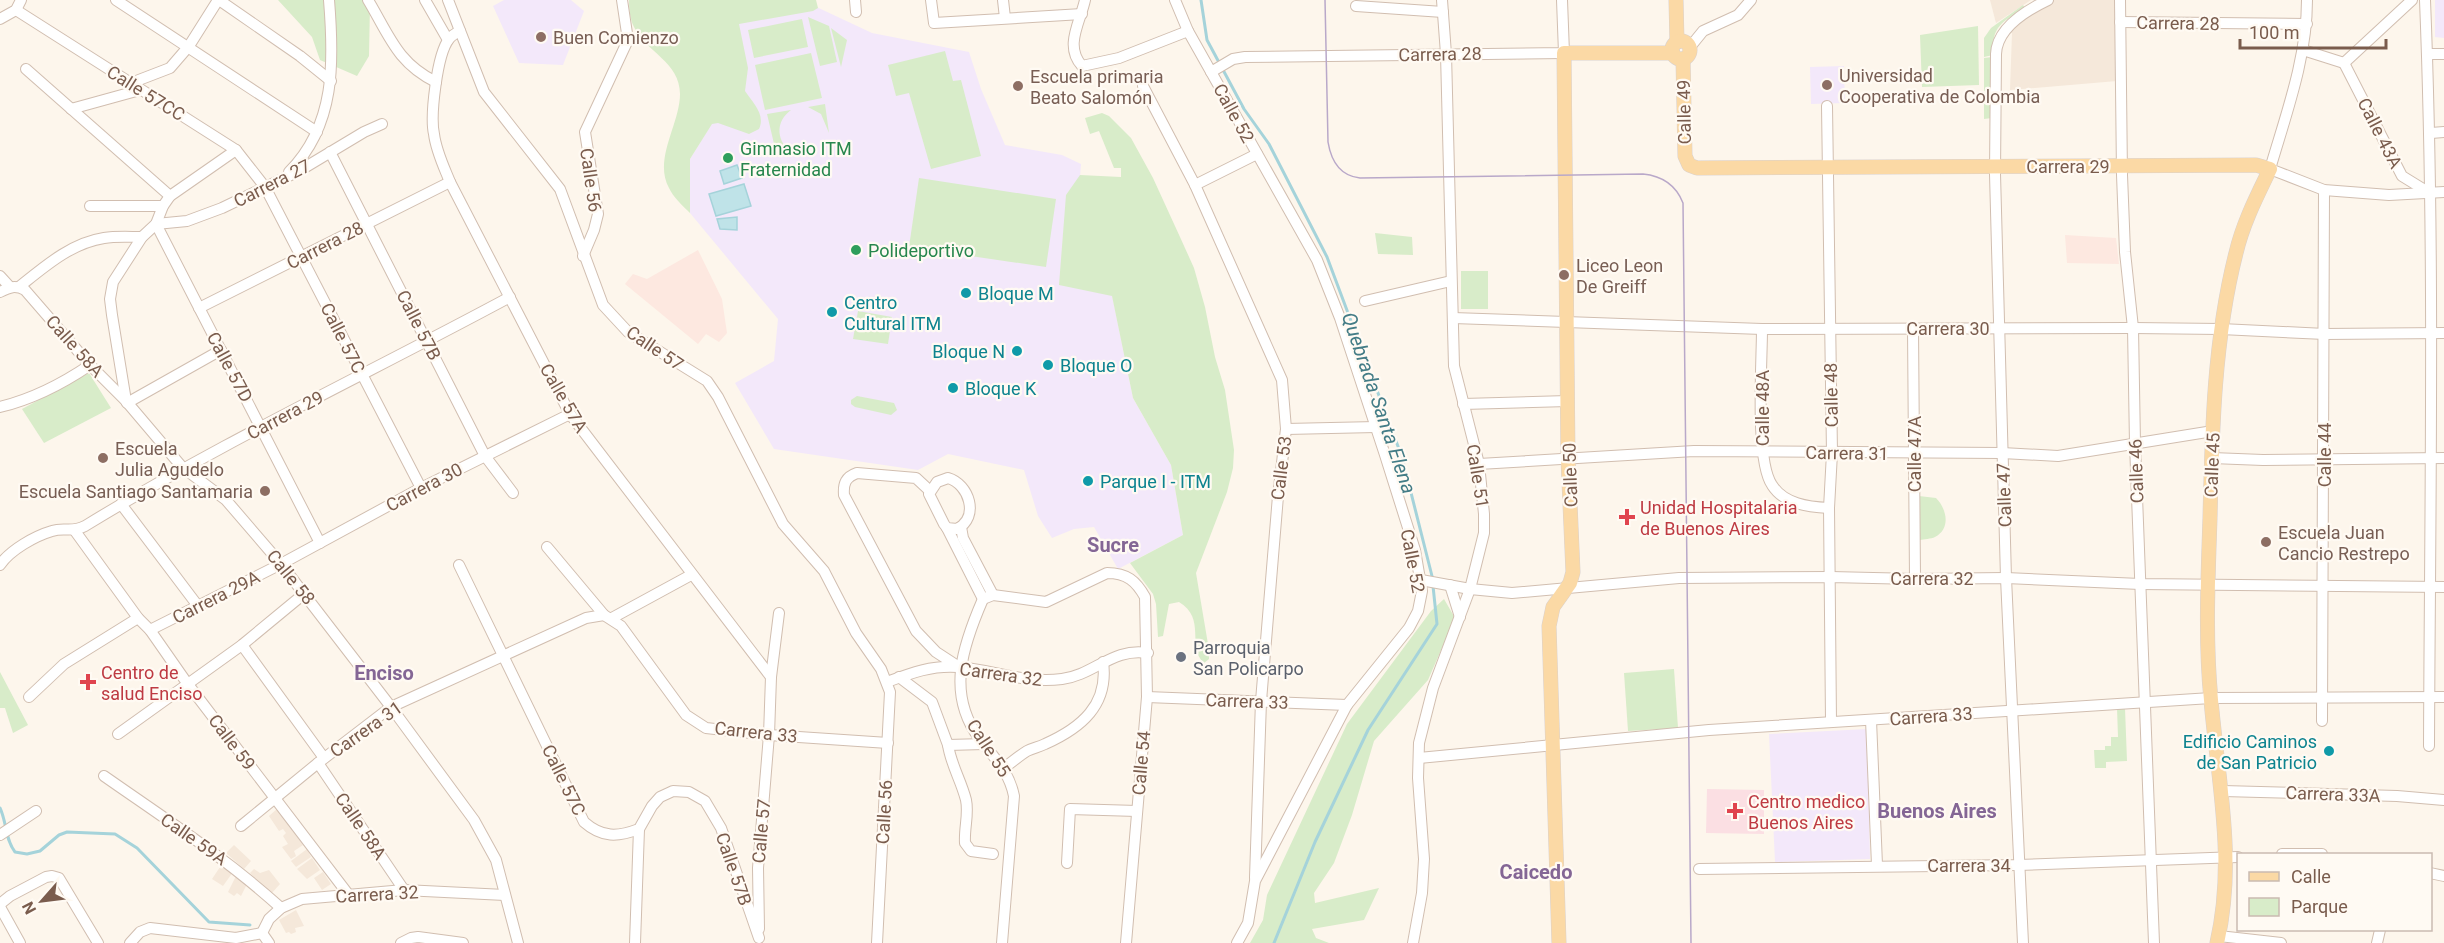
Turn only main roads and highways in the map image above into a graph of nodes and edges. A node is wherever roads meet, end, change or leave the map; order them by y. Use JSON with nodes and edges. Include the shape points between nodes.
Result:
{"nodes":[{"id":1,"x":1676,"y":0,"type":"edge"},
{"id":2,"x":1685,"y":0,"type":"edge"},
{"id":3,"x":1682,"y":48,"type":"junction"},
{"id":4,"x":1564,"y":52,"type":"joint"},
{"id":5,"x":1689,"y":165,"type":"joint"},
{"id":6,"x":2270,"y":169,"type":"joint"},
{"id":7,"x":2232,"y":857,"type":"edge"},
{"id":8,"x":2218,"y":940,"type":"edge"},
{"id":9,"x":1559,"y":943,"type":"edge"}],
"edges":[{"from":1,"to":3,"type":"main road","name":"Calle 49"},
{"from":2,"to":3,"type":"main road","name":"Calle 49"},
{"from":3,"to":4,"type":"main road","name":"Carrera 28"},
{"from":3,"to":5,"type":"main road","name":"Calle 49","via":[[1685,156]]},
{"from":4,"to":9,"type":"main road","name":"Calle 50","via":[[1568,458],[1573,572],[1553,607],[1549,626]]},
{"from":5,"to":6,"type":"main road","name":"Carrera 29","via":[[2256,165]]},
{"from":6,"to":7,"type":"main road","name":"Calle 45","via":[[2247,217],[2236,252],[2221,329],[2213,431],[2208,585],[2211,698]]},
{"from":7,"to":8,"type":"main road","name":"Calle 45"}]}
